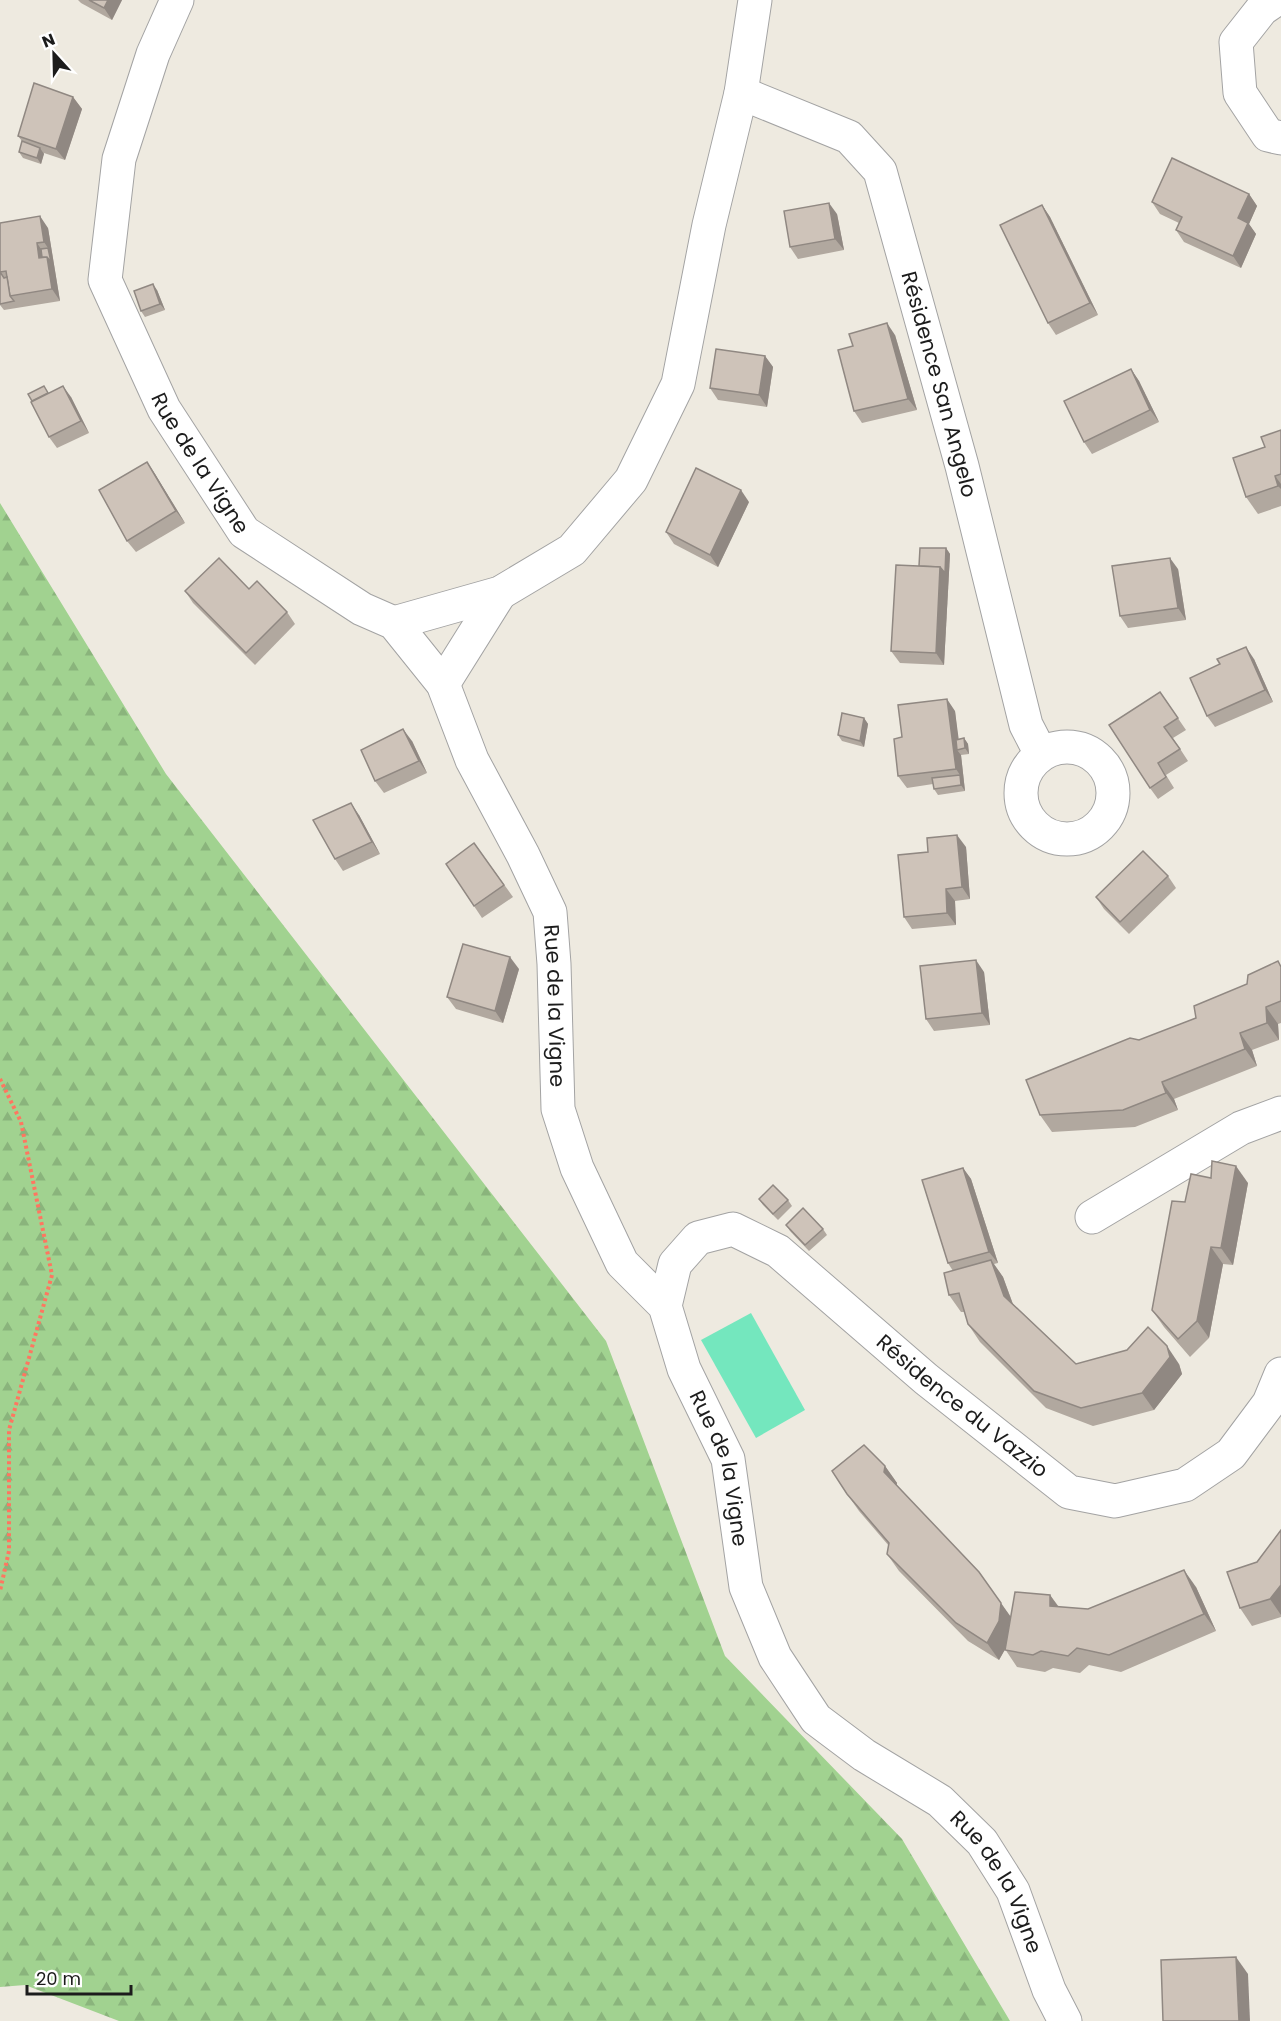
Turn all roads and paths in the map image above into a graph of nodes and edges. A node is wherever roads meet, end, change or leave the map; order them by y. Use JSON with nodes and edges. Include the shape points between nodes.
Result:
{"nodes":[{"id":1,"x":177,"y":0,"type":"edge"},
{"id":2,"x":755,"y":0,"type":"edge"},
{"id":3,"x":1275,"y":0,"type":"edge"},
{"id":4,"x":741,"y":93,"type":"junction"},
{"id":5,"x":1281,"y":138,"type":"edge"},
{"id":6,"x":500,"y":593,"type":"junction"},
{"id":7,"x":394,"y":623,"type":"junction"},
{"id":8,"x":443,"y":684,"type":"junction"},
{"id":9,"x":1041,"y":754,"type":"dead end"},
{"id":10,"x":0,"y":1079,"type":"edge"},
{"id":11,"x":1281,"y":1113,"type":"edge"},
{"id":12,"x":1092,"y":1217,"type":"dead end"},
{"id":13,"x":665,"y":1306,"type":"junction"},
{"id":14,"x":1281,"y":1374,"type":"edge"},
{"id":15,"x":0,"y":1591,"type":"edge"},
{"id":16,"x":1065,"y":2021,"type":"edge"}],
"edges":[{"from":1,"to":7,"type":"street","name":"Rue de la Vigne","via":[[153,54],[119,159],[105,280],[164,409],[244,532],[362,609]]},
{"from":2,"to":4,"type":"street"},
{"from":3,"to":5,"type":"street","via":[[1262,9],[1236,42],[1240,93],[1268,135]]},
{"from":4,"to":6,"type":"street","via":[[673,395],[631,480],[572,550]]},
{"from":4,"to":9,"type":"street","name":"Résidence San Angelo","via":[[849,137],[879,171],[962,466],[1026,725]]},
{"from":6,"to":7,"type":"street"},
{"from":6,"to":8,"type":"street"},
{"from":7,"to":8,"type":"street","name":"Rue de la Vigne"},
{"from":8,"to":13,"type":"street","name":"Rue de la Vigne","via":[[472,760],[550,912],[558,1109],[577,1168],[622,1263]]},
{"from":10,"to":15,"type":"path","via":[[21,1122],[52,1275],[9,1430],[9,1551]]},
{"from":11,"to":12,"type":"street","via":[[1241,1128]]},
{"from":13,"to":14,"type":"street","name":"Résidence du Vazzio","via":[[675,1263],[698,1238],[733,1229],[778,1251],[926,1379],[1069,1492],[1115,1501],[1185,1485],[1231,1454],[1269,1403]]},
{"from":13,"to":16,"type":"street","name":"Rue de la Vigne","via":[[684,1369],[728,1459],[746,1587],[775,1657],[816,1719],[864,1755],[940,1801],[982,1842],[1013,1891],[1049,1990]]}]}
